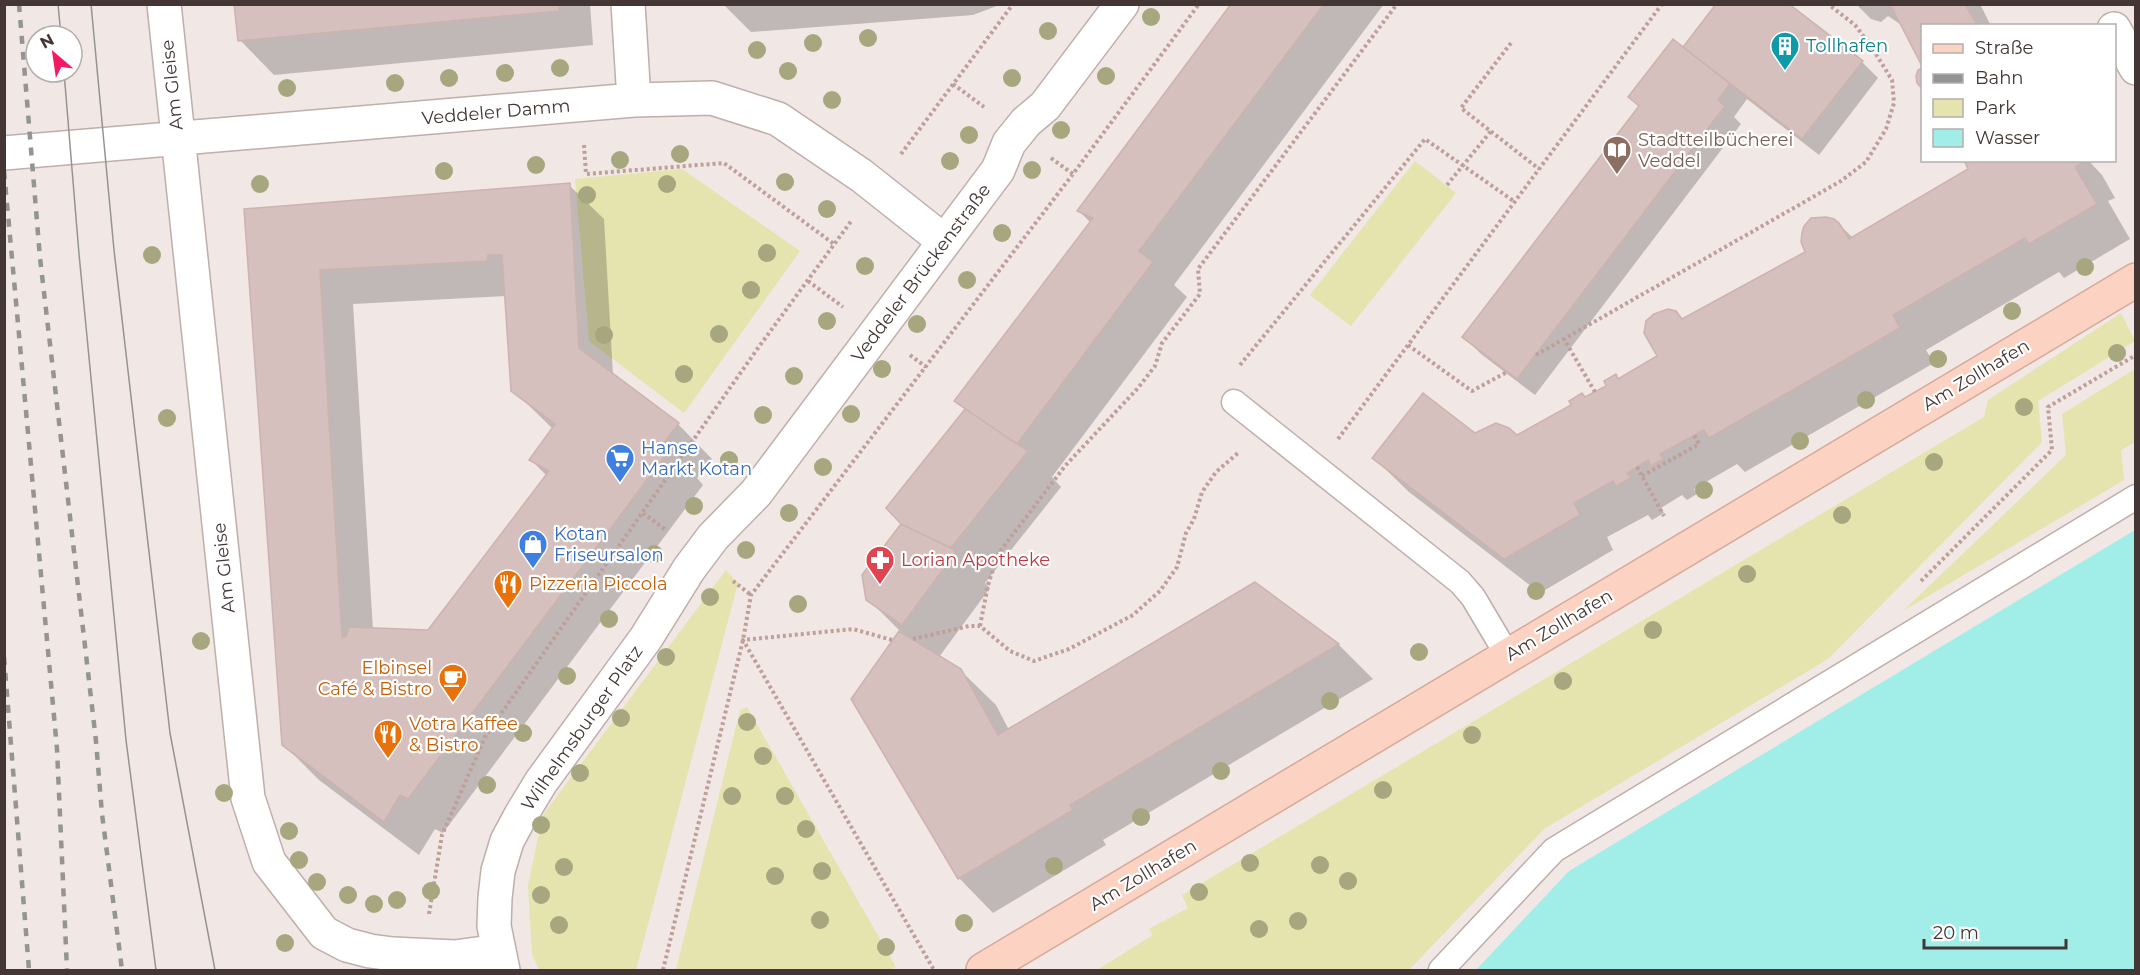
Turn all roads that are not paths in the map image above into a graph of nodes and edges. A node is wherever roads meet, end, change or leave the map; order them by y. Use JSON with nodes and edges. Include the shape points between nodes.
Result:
{"nodes":[{"id":1,"x":164,"y":4,"type":"edge"},
{"id":2,"x":628,"y":4,"type":"edge"},
{"id":3,"x":1122,"y":4,"type":"edge"},
{"id":4,"x":2102,"y":4,"type":"edge"},
{"id":5,"x":2112,"y":24,"type":"edge"},
{"id":6,"x":2116,"y":31,"type":"edge"},
{"id":7,"x":2136,"y":68,"type":"edge"},
{"id":8,"x":634,"y":100,"type":"junction"},
{"id":9,"x":177,"y":137,"type":"junction"},
{"id":10,"x":4,"y":153,"type":"edge"},
{"id":11,"x":944,"y":241,"type":"junction"},
{"id":12,"x":2136,"y":280,"type":"edge"},
{"id":13,"x":1234,"y":402,"type":"road end"},
{"id":14,"x":2136,"y":496,"type":"edge"},
{"id":15,"x":713,"y":537,"type":"joint"},
{"id":16,"x":1508,"y":656,"type":"junction"},
{"id":17,"x":501,"y":961,"type":"edge"},
{"id":18,"x":426,"y":963,"type":"edge"},
{"id":19,"x":983,"y":970,"type":"edge"},
{"id":20,"x":1441,"y":970,"type":"edge"}],
"edges":[{"from":1,"to":9,"type":"street","name":"Am Gleise"},
{"from":2,"to":8,"type":"street"},
{"from":3,"to":11,"type":"street","name":"Veddeler Brückenstraße","via":[[1045,105],[1009,143],[998,170]]},
{"from":4,"to":5,"type":"street"},
{"from":6,"to":7,"type":"street"},
{"from":8,"to":9,"type":"street","name":"Veddeler Damm"},
{"from":8,"to":11,"type":"street","name":"Veddeler Damm","via":[[712,98],[778,118],[862,176]]},
{"from":9,"to":10,"type":"street","name":"Veddeler Damm"},
{"from":9,"to":18,"type":"street","name":"Am Gleise","via":[[248,798],[269,861],[324,933],[347,945]]},
{"from":11,"to":15,"type":"street","name":"Veddeler Brückenstraße","via":[[756,493]]},
{"from":12,"to":16,"type":"street","name":"Am Zollhafen"},
{"from":13,"to":16,"type":"lane","via":[[1460,582]]},
{"from":14,"to":20,"type":"lane","via":[[1554,850]]},
{"from":15,"to":17,"type":"street","name":"Wilhelmsburger Platz","via":[[646,638],[541,782],[507,841],[495,898],[494,926]]},
{"from":16,"to":19,"type":"street","name":"Am Zollhafen"},
{"from":17,"to":18,"type":"street","name":"Am Gleise","via":[[455,957]]}]}
